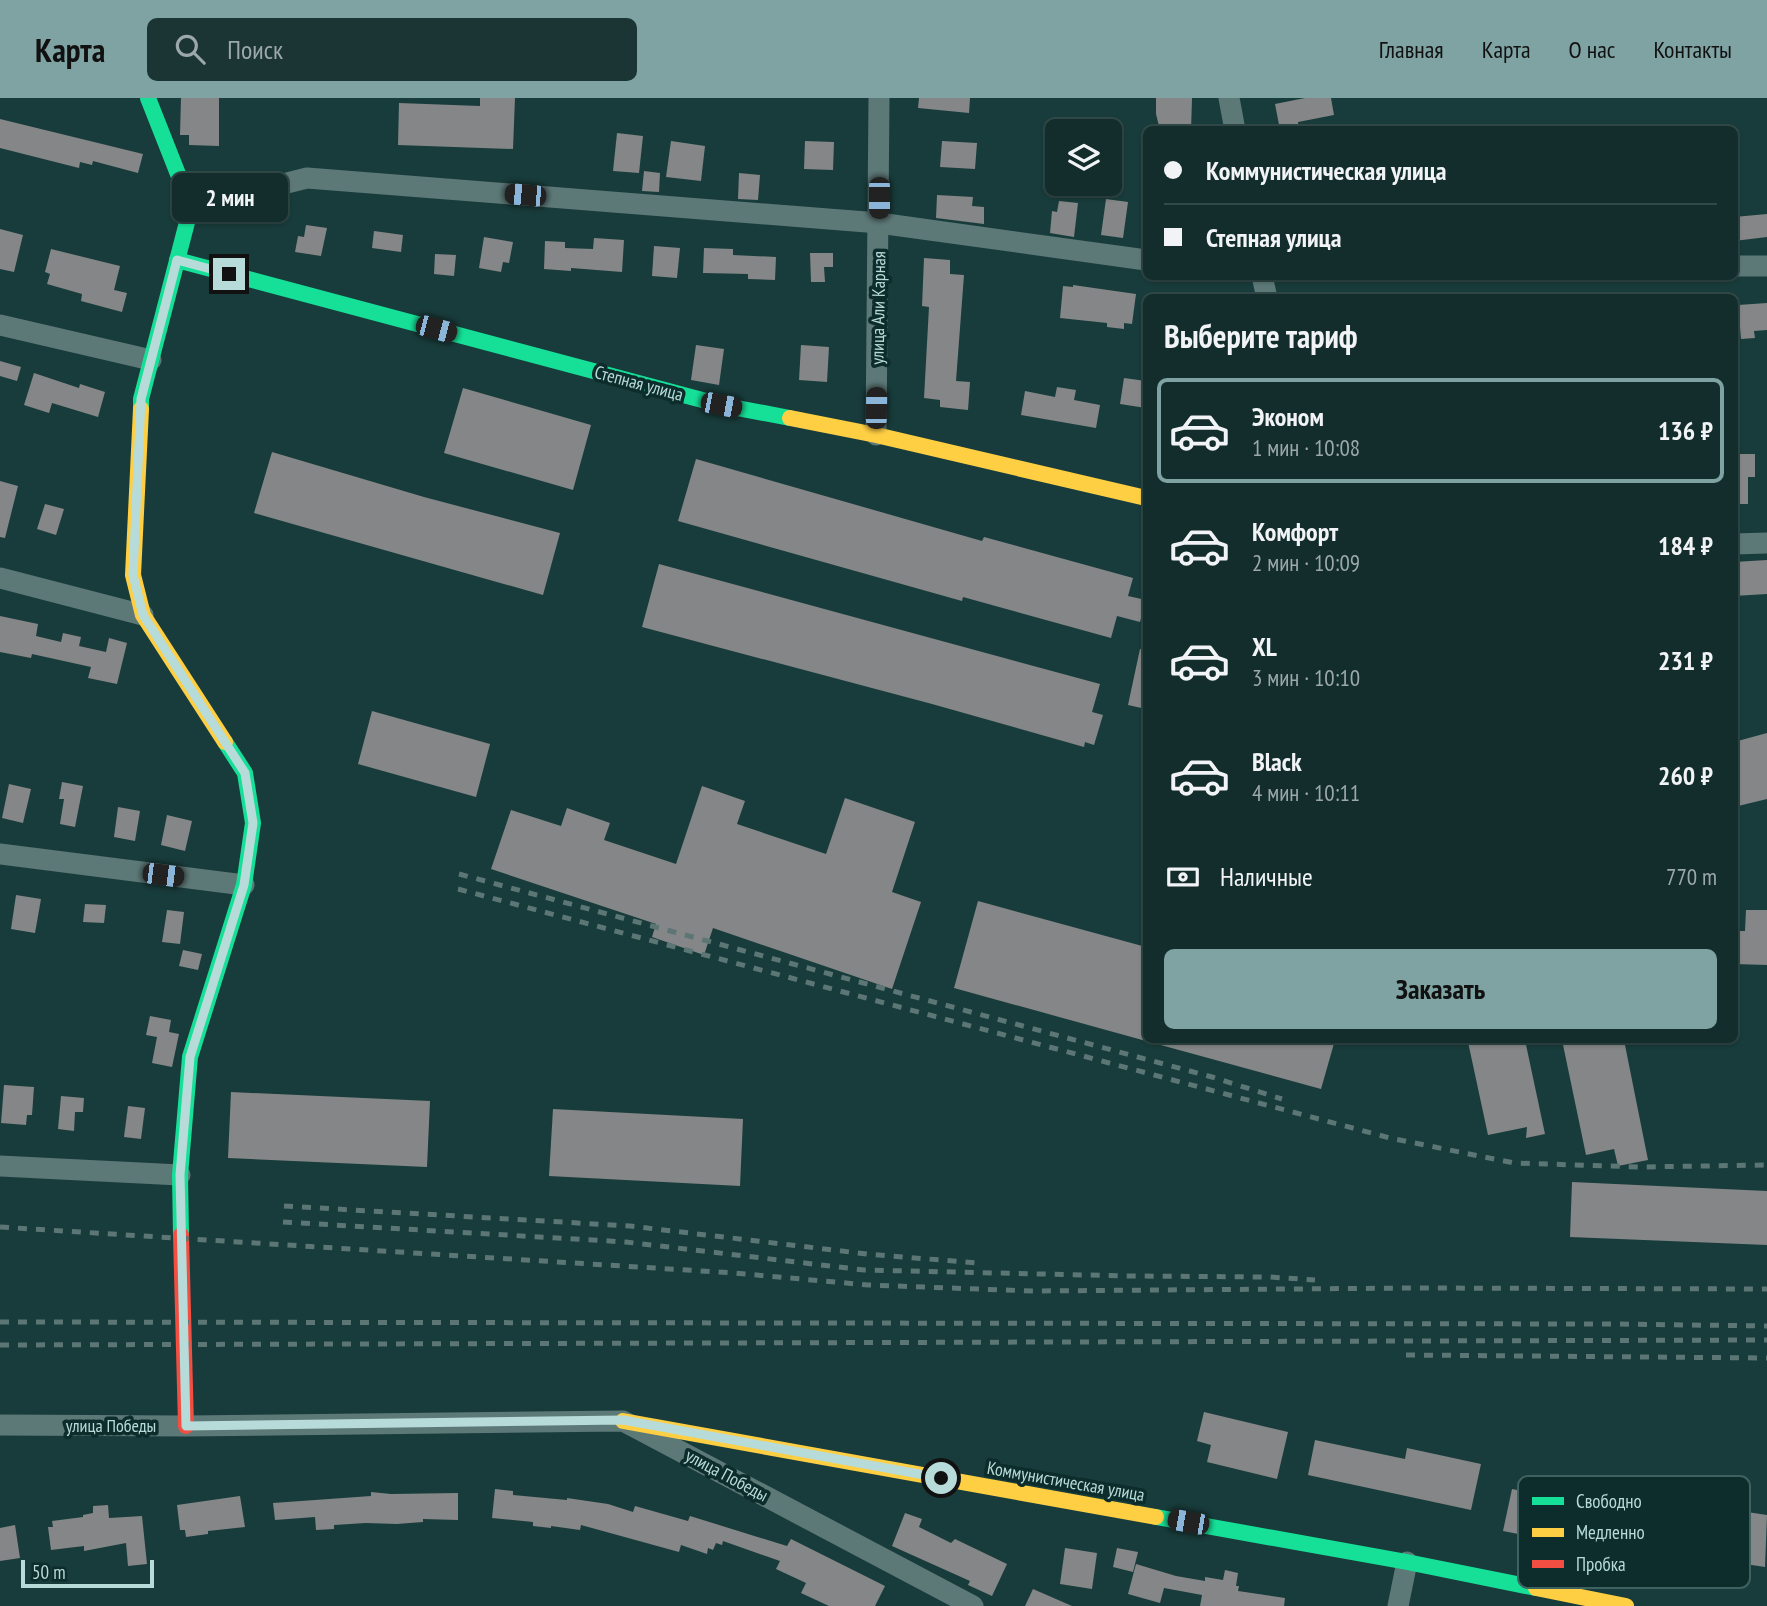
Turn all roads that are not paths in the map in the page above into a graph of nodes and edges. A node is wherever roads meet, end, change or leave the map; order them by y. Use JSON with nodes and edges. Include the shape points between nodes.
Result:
{"nodes":[{"id":1,"x":148,"y":98,"type":"edge"},
{"id":2,"x":879,"y":98,"type":"edge"},
{"id":3,"x":1229,"y":98,"type":"edge"},
{"id":4,"x":1234,"y":126,"type":"edge"},
{"id":5,"x":191,"y":207,"type":"junction"},
{"id":6,"x":879,"y":223,"type":"junction"},
{"id":7,"x":177,"y":260,"type":"junction"},
{"id":8,"x":1143,"y":260,"type":"edge"},
{"id":9,"x":1738,"y":266,"type":"edge"},
{"id":10,"x":1767,"y":266,"type":"edge"},
{"id":11,"x":0,"y":325,"type":"edge"},
{"id":12,"x":151,"y":360,"type":"junction"},
{"id":13,"x":876,"y":435,"type":"junction"},
{"id":14,"x":1143,"y":497,"type":"edge"},
{"id":15,"x":1767,"y":542,"type":"edge"},
{"id":16,"x":1738,"y":544,"type":"edge"},
{"id":17,"x":0,"y":578,"type":"edge"},
{"id":18,"x":143,"y":615,"type":"junction"},
{"id":19,"x":0,"y":854,"type":"edge"},
{"id":20,"x":244,"y":885,"type":"junction"},
{"id":21,"x":0,"y":1166,"type":"edge"},
{"id":22,"x":180,"y":1175,"type":"junction"},
{"id":23,"x":623,"y":1420,"type":"junction"},
{"id":24,"x":0,"y":1424,"type":"edge"},
{"id":25,"x":186,"y":1426,"type":"junction"},
{"id":26,"x":749,"y":1443,"type":"junction"},
{"id":27,"x":736,"y":1480,"type":"junction"},
{"id":28,"x":1407,"y":1562,"type":"junction"},
{"id":29,"x":1518,"y":1584,"type":"edge"},
{"id":30,"x":1536,"y":1588,"type":"edge"},
{"id":31,"x":973,"y":1606,"type":"edge"},
{"id":32,"x":1398,"y":1606,"type":"edge"},
{"id":33,"x":1626,"y":1606,"type":"edge"}],
"edges":[{"from":1,"to":5,"type":"street"},
{"from":2,"to":6,"type":"street","name":"улица Али Карная"},
{"from":3,"to":4,"type":"street"},
{"from":5,"to":6,"type":"street","via":[[307,178]]},
{"from":5,"to":7,"type":"street"},
{"from":6,"to":8,"type":"street"},
{"from":6,"to":13,"type":"street","name":"улица Али Карная"},
{"from":7,"to":12,"type":"street"},
{"from":7,"to":13,"type":"street","name":"Степная улица","via":[[721,405]]},
{"from":9,"to":10,"type":"street"},
{"from":11,"to":12,"type":"street"},
{"from":12,"to":18,"type":"street","via":[[141,399],[133,575]]},
{"from":13,"to":14,"type":"street","name":"Степная улица"},
{"from":15,"to":16,"type":"street"},
{"from":17,"to":18,"type":"street"},
{"from":18,"to":20,"type":"street","via":[[245,773],[253,823]]},
{"from":19,"to":20,"type":"street"},
{"from":20,"to":22,"type":"street","via":[[190,1057]]},
{"from":21,"to":22,"type":"street"},
{"from":22,"to":25,"type":"street"},
{"from":23,"to":25,"type":"street","name":"улица Победы"},
{"from":23,"to":26,"type":"street","name":"Коммунистическая улица"},
{"from":23,"to":27,"type":"street","name":"улица Победы"},
{"from":24,"to":25,"type":"street","name":"улица Победы"},
{"from":26,"to":27,"type":"street","via":[[734,1462]]},
{"from":26,"to":28,"type":"street","name":"Коммунистическая улица"},
{"from":27,"to":31,"type":"street","name":"улица Победы"},
{"from":28,"to":29,"type":"street","name":"Коммунистическая улица"},
{"from":28,"to":32,"type":"street"},
{"from":30,"to":33,"type":"street","name":"Коммунистическая улица"}]}
